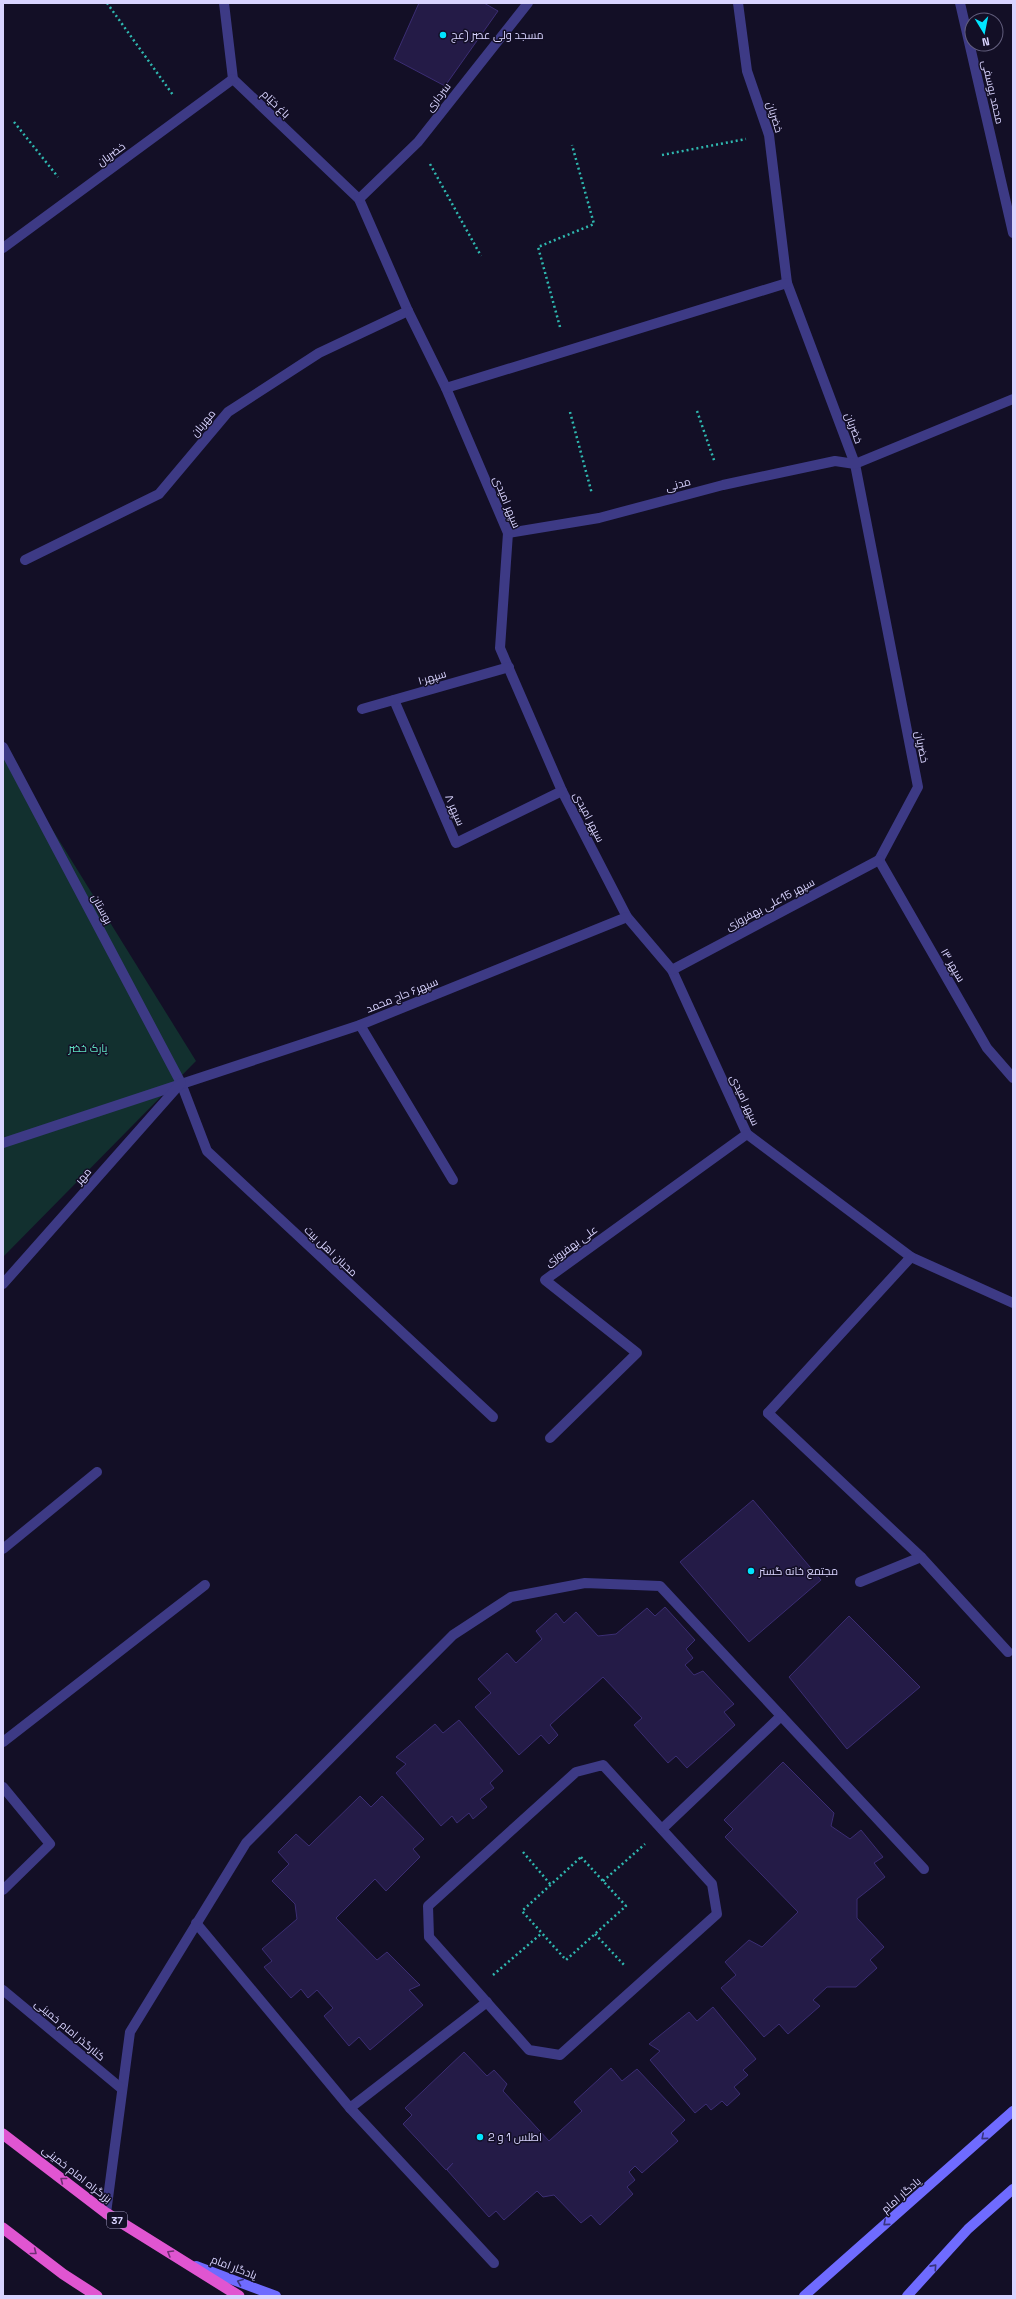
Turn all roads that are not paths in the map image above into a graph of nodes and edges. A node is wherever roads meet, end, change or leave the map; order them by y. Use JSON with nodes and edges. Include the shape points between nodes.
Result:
{"nodes":[{"id":1,"x":224,"y":3,"type":"edge"},
{"id":2,"x":528,"y":3,"type":"edge"},
{"id":3,"x":738,"y":3,"type":"edge"},
{"id":4,"x":960,"y":3,"type":"edge"},
{"id":5,"x":233,"y":79,"type":"junction"},
{"id":6,"x":359,"y":199,"type":"junction"},
{"id":7,"x":1013,"y":233,"type":"edge"},
{"id":8,"x":3,"y":248,"type":"edge"},
{"id":9,"x":787,"y":283,"type":"junction"},
{"id":10,"x":408,"y":311,"type":"junction"},
{"id":11,"x":446,"y":388,"type":"junction"},
{"id":12,"x":1013,"y":399,"type":"edge"},
{"id":13,"x":855,"y":464,"type":"junction"},
{"id":14,"x":508,"y":532,"type":"junction"},
{"id":15,"x":26,"y":560,"type":"dead end"},
{"id":16,"x":509,"y":667,"type":"junction"},
{"id":17,"x":394,"y":700,"type":"junction"},
{"id":18,"x":362,"y":709,"type":"dead end"},
{"id":19,"x":3,"y":747,"type":"edge"},
{"id":20,"x":562,"y":791,"type":"junction"},
{"id":21,"x":879,"y":860,"type":"junction"},
{"id":22,"x":627,"y":917,"type":"junction"},
{"id":23,"x":672,"y":970,"type":"junction"},
{"id":24,"x":360,"y":1025,"type":"junction"},
{"id":25,"x":1013,"y":1078,"type":"edge"},
{"id":26,"x":180,"y":1084,"type":"junction"},
{"id":27,"x":747,"y":1134,"type":"junction"},
{"id":28,"x":3,"y":1143,"type":"edge"},
{"id":29,"x":453,"y":1180,"type":"dead end"},
{"id":30,"x":910,"y":1257,"type":"junction"},
{"id":31,"x":3,"y":1284,"type":"edge"},
{"id":32,"x":1013,"y":1303,"type":"edge"},
{"id":33,"x":493,"y":1417,"type":"dead end"},
{"id":34,"x":550,"y":1438,"type":"dead end"},
{"id":35,"x":96,"y":1472,"type":"dead end"},
{"id":36,"x":3,"y":1549,"type":"edge"},
{"id":37,"x":921,"y":1558,"type":"junction"},
{"id":38,"x":860,"y":1582,"type":"dead end"},
{"id":39,"x":205,"y":1585,"type":"dead end"},
{"id":40,"x":1008,"y":1652,"type":"dead end"},
{"id":41,"x":781,"y":1716,"type":"junction"},
{"id":42,"x":3,"y":1742,"type":"edge"},
{"id":43,"x":3,"y":1787,"type":"edge"},
{"id":44,"x":662,"y":1830,"type":"junction"},
{"id":45,"x":924,"y":1869,"type":"dead end"},
{"id":46,"x":3,"y":1890,"type":"edge"},
{"id":47,"x":196,"y":1923,"type":"junction"},
{"id":48,"x":3,"y":1990,"type":"edge"},
{"id":49,"x":487,"y":2002,"type":"junction"},
{"id":50,"x":122,"y":2089,"type":"junction"},
{"id":51,"x":350,"y":2108,"type":"junction"},
{"id":52,"x":1013,"y":2111,"type":"edge"},
{"id":53,"x":3,"y":2134,"type":"edge"},
{"id":54,"x":1013,"y":2190,"type":"edge"},
{"id":55,"x":106,"y":2213,"type":"junction"},
{"id":56,"x":3,"y":2228,"type":"edge"},
{"id":57,"x":184,"y":2261,"type":"junction"},
{"id":58,"x":494,"y":2264,"type":"dead end"},
{"id":59,"x":97,"y":2296,"type":"edge"},
{"id":60,"x":239,"y":2296,"type":"edge"},
{"id":61,"x":276,"y":2296,"type":"edge"},
{"id":62,"x":804,"y":2296,"type":"edge"},
{"id":63,"x":907,"y":2296,"type":"edge"}],
"edges":[{"from":1,"to":5,"type":"street"},
{"from":2,"to":6,"type":"street","name":"سرداری","via":[[418,142]]},
{"from":3,"to":9,"type":"street","name":"خضریان","via":[[748,71],[769,135]]},
{"from":4,"to":7,"type":"street","name":"محمد یوسفی"},
{"from":5,"to":6,"type":"street","name":"باغ خیّام"},
{"from":5,"to":8,"type":"street","name":"خضریان"},
{"from":6,"to":10,"type":"street","name":"سپهر امیدی"},
{"from":9,"to":11,"type":"street"},
{"from":9,"to":13,"type":"street","name":"خضریان"},
{"from":10,"to":11,"type":"street","name":"سپهر امیدی"},
{"from":10,"to":15,"type":"street","name":"مهربان","via":[[319,353],[228,412],[159,494]]},
{"from":11,"to":14,"type":"street","name":"سپهر امیدی"},
{"from":12,"to":13,"type":"street"},
{"from":13,"to":14,"type":"street","name":"مدنی","via":[[835,461],[723,485],[599,518]]},
{"from":13,"to":21,"type":"street","name":"خضریان","via":[[918,787]]},
{"from":14,"to":16,"type":"street","name":"سپهر امیدی","via":[[500,648]]},
{"from":16,"to":17,"type":"street","name":"سپهر۱۰"},
{"from":16,"to":20,"type":"street","name":"سپهر امیدی"},
{"from":17,"to":18,"type":"street","name":"سپهر۱۰"},
{"from":17,"to":20,"type":"street","name":"سپهر ۸","via":[[456,843]]},
{"from":19,"to":26,"type":"street","name":"بوستان"},
{"from":20,"to":22,"type":"street","name":"سپهر امیدی"},
{"from":21,"to":23,"type":"street","name":"سپهر 15علی بهفروزی"},
{"from":21,"to":25,"type":"street","name":"سپهر ۱۳","via":[[987,1048]]},
{"from":22,"to":23,"type":"street","name":"سپهر امیدی"},
{"from":22,"to":24,"type":"street","name":"سپهر۶ حاج محمد"},
{"from":23,"to":27,"type":"street","name":"سپهر امیدی"},
{"from":24,"to":26,"type":"street","name":"سپهر۶ حاج محمد"},
{"from":24,"to":29,"type":"street"},
{"from":26,"to":28,"type":"street","name":"سپهر۶ حاج محمد"},
{"from":26,"to":31,"type":"street","name":"مهر"},
{"from":26,"to":33,"type":"street","name":"محبان اهل بیت","via":[[207,1151]]},
{"from":27,"to":30,"type":"street","name":"سپهر امیدی"},
{"from":27,"to":34,"type":"street","name":"علی بهفروزی","via":[[545,1280],[637,1353]]},
{"from":30,"to":32,"type":"street","name":"سپهر امیدی"},
{"from":30,"to":37,"type":"street","via":[[768,1413]]},
{"from":35,"to":36,"type":"street"},
{"from":37,"to":38,"type":"street"},
{"from":37,"to":40,"type":"street"},
{"from":39,"to":42,"type":"street"},
{"from":41,"to":44,"type":"street"},
{"from":41,"to":45,"type":"street"},
{"from":41,"to":47,"type":"street","via":[[660,1586],[585,1582],[511,1597],[453,1635],[246,1843]]},
{"from":43,"to":46,"type":"street","via":[[50,1844]]},
{"from":44,"to":49,"type":"street","via":[[712,1884],[717,1914],[560,2055],[529,2050]]},
{"from":44,"to":49,"type":"street","via":[[603,1765],[576,1772],[428,1906],[429,1937]]},
{"from":47,"to":50,"type":"street","via":[[130,2032]]},
{"from":47,"to":51,"type":"street"},
{"from":48,"to":50,"type":"street","name":"کنارگذر امام خمینی"},
{"from":49,"to":51,"type":"street"},
{"from":50,"to":55,"type":"street"},
{"from":51,"to":58,"type":"street"},
{"from":52,"to":62,"type":"main road","name":"یادگار امام","one_way":true},
{"from":55,"to":53,"type":"highway","name":"بزرگراه امام خمینی","number":"37","one_way":true},
{"from":63,"to":54,"type":"main road","one_way":true,"via":[[968,2229]]},
{"from":57,"to":55,"type":"highway","name":"بزرگراه امام خمینی","number":"37","one_way":true},
{"from":56,"to":59,"type":"highway","one_way":true,"via":[[63,2274]]},
{"from":57,"to":60,"type":"highway","name":"بزرگراه امام خمینی","number":"37"},
{"from":61,"to":57,"type":"main road","name":"یادگار امام","one_way":true}]}
